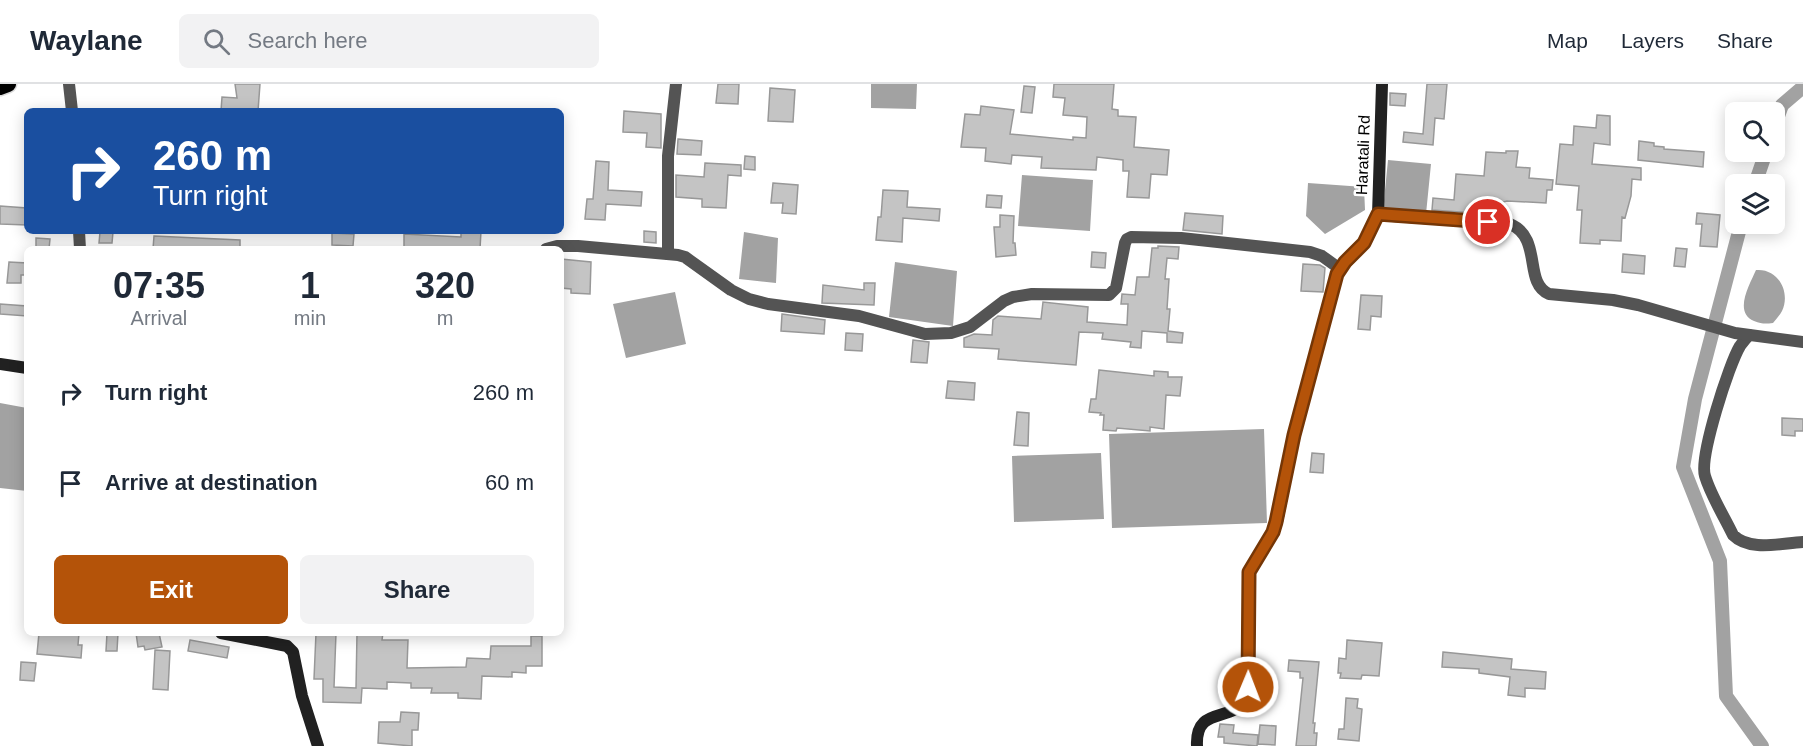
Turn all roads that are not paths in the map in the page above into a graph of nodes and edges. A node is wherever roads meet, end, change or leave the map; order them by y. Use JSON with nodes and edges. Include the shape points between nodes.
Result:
{"nodes":[{"id":1,"x":8,"y":84,"type":"edge"},
{"id":2,"x":69,"y":84,"type":"edge"},
{"id":3,"x":676,"y":84,"type":"edge"},
{"id":4,"x":1382,"y":84,"type":"edge"},
{"id":5,"x":0,"y":87,"type":"edge"},
{"id":6,"x":72,"y":108,"type":"edge"},
{"id":7,"x":1378,"y":214,"type":"junction"},
{"id":8,"x":564,"y":246,"type":"edge"},
{"id":9,"x":668,"y":254,"type":"junction"},
{"id":10,"x":1340,"y":269,"type":"junction"},
{"id":11,"x":1749,"y":335,"type":"junction"},
{"id":12,"x":1803,"y":342,"type":"edge"},
{"id":13,"x":0,"y":363,"type":"edge"},
{"id":14,"x":24,"y":367,"type":"edge"},
{"id":15,"x":1803,"y":542,"type":"edge"},
{"id":16,"x":236,"y":636,"type":"edge"},
{"id":17,"x":318,"y":746,"type":"edge"},
{"id":18,"x":1197,"y":746,"type":"edge"}],
"edges":[{"from":1,"to":5,"type":"highway"},
{"from":2,"to":6,"type":"street"},
{"from":3,"to":9,"type":"street","via":[[668,156]]},
{"from":4,"to":7,"type":"main road","name":"Haratali Rd"},
{"from":7,"to":10,"type":"main road","name":"Haratali Rd","via":[[1364,243]]},
{"from":7,"to":11,"type":"street","via":[[1510,224],[1526,236],[1542,291],[1638,305]]},
{"from":8,"to":9,"type":"street"},
{"from":9,"to":10,"type":"street","via":[[685,257],[749,299],[860,316],[938,335],[970,327],[1013,297],[1109,295],[1116,288],[1125,243],[1131,237],[1182,238],[1310,252]]},
{"from":10,"to":18,"type":"main road","name":"Haratali Rd","via":[[1294,435],[1273,532],[1249,572],[1246,693],[1239,706],[1204,722],[1197,735]]},
{"from":11,"to":12,"type":"street"},
{"from":11,"to":15,"type":"street","via":[[1734,359],[1713,421],[1704,474],[1739,541]]},
{"from":13,"to":14,"type":"main road"},
{"from":16,"to":17,"type":"main road","via":[[287,646],[293,652]]}]}
